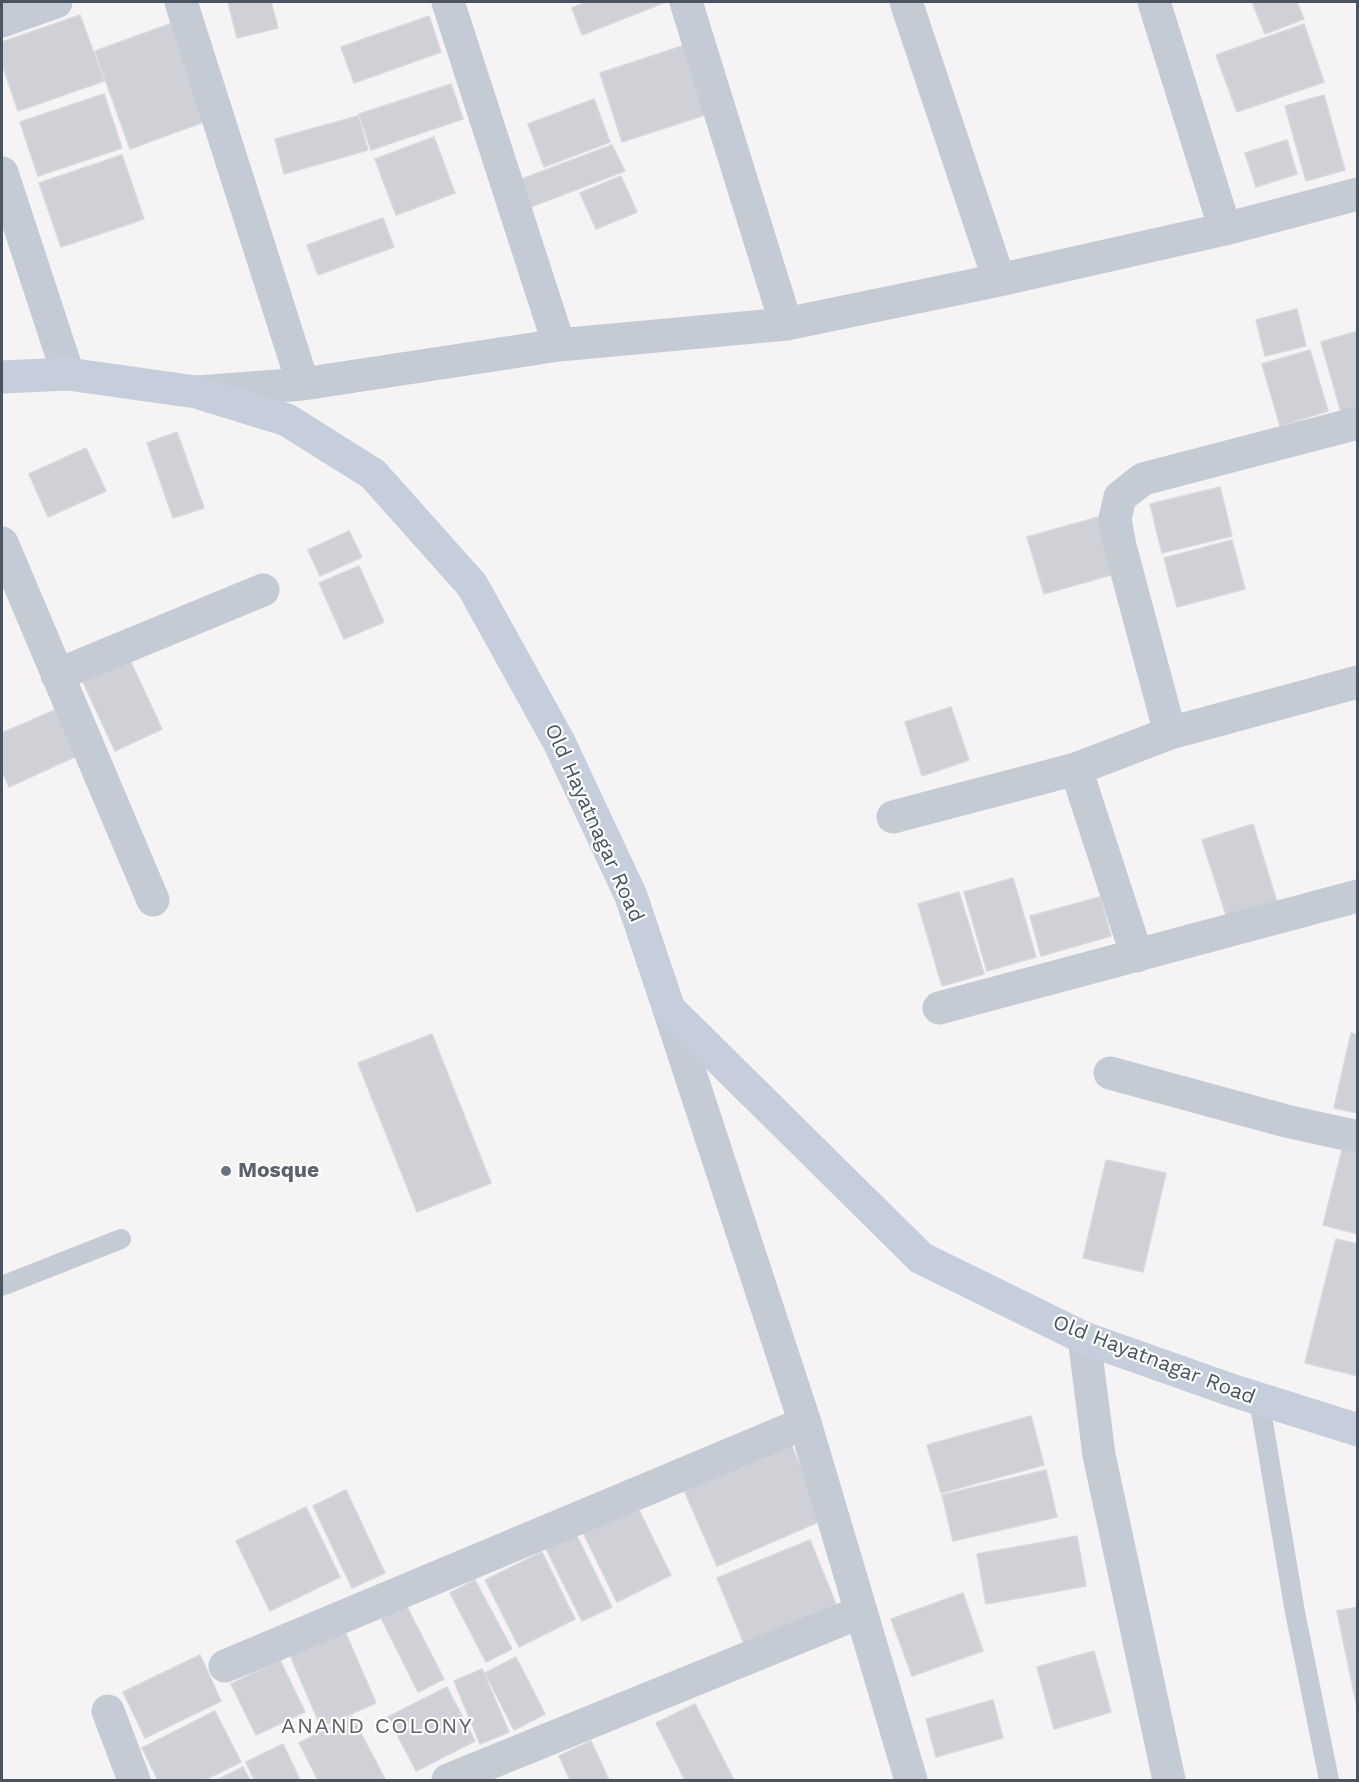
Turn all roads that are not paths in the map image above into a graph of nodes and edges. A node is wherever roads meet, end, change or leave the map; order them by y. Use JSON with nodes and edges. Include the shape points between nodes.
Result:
{"nodes":[{"id":1,"x":56,"y":2,"type":"edge"},
{"id":2,"x":181,"y":2,"type":"edge"},
{"id":3,"x":448,"y":2,"type":"edge"},
{"id":4,"x":686,"y":2,"type":"edge"},
{"id":5,"x":906,"y":2,"type":"edge"},
{"id":6,"x":1154,"y":2,"type":"edge"},
{"id":7,"x":2,"y":21,"type":"edge"},
{"id":8,"x":2,"y":172,"type":"edge"},
{"id":9,"x":1358,"y":194,"type":"edge"},
{"id":10,"x":1225,"y":229,"type":"junction"},
{"id":11,"x":999,"y":280,"type":"junction"},
{"id":12,"x":786,"y":324,"type":"junction"},
{"id":13,"x":559,"y":345,"type":"junction"},
{"id":14,"x":68,"y":374,"type":"junction"},
{"id":15,"x":2,"y":377,"type":"edge"},
{"id":16,"x":303,"y":384,"type":"junction"},
{"id":17,"x":196,"y":392,"type":"junction"},
{"id":18,"x":1358,"y":423,"type":"edge"},
{"id":19,"x":2,"y":543,"type":"edge"},
{"id":20,"x":262,"y":590,"type":"dead end"},
{"id":21,"x":57,"y":675,"type":"junction"},
{"id":22,"x":1358,"y":682,"type":"edge"},
{"id":23,"x":1170,"y":733,"type":"junction"},
{"id":24,"x":1076,"y":769,"type":"junction"},
{"id":25,"x":893,"y":817,"type":"dead end"},
{"id":26,"x":1358,"y":896,"type":"edge"},
{"id":27,"x":153,"y":900,"type":"dead end"},
{"id":28,"x":1137,"y":956,"type":"junction"},
{"id":29,"x":939,"y":1008,"type":"dead end"},
{"id":30,"x":669,"y":1009,"type":"junction"},
{"id":31,"x":1110,"y":1073,"type":"dead end"},
{"id":32,"x":1358,"y":1137,"type":"edge"},
{"id":33,"x":121,"y":1239,"type":"dead end"},
{"id":34,"x":2,"y":1286,"type":"edge"},
{"id":35,"x":1084,"y":1338,"type":"junction"},
{"id":36,"x":1259,"y":1399,"type":"junction"},
{"id":37,"x":805,"y":1424,"type":"junction"},
{"id":38,"x":1358,"y":1430,"type":"edge"},
{"id":39,"x":861,"y":1612,"type":"junction"},
{"id":40,"x":225,"y":1666,"type":"dead end"},
{"id":41,"x":108,"y":1711,"type":"dead end"},
{"id":42,"x":134,"y":1780,"type":"edge"},
{"id":43,"x":448,"y":1780,"type":"edge"},
{"id":44,"x":911,"y":1780,"type":"edge"},
{"id":45,"x":1169,"y":1780,"type":"edge"},
{"id":46,"x":1329,"y":1780,"type":"edge"}],
"edges":[{"from":1,"to":7,"type":"street"},
{"from":2,"to":16,"type":"street"},
{"from":3,"to":13,"type":"street"},
{"from":4,"to":12,"type":"street"},
{"from":5,"to":11,"type":"street"},
{"from":6,"to":10,"type":"street"},
{"from":8,"to":14,"type":"street"},
{"from":9,"to":10,"type":"street"},
{"from":10,"to":11,"type":"street"},
{"from":11,"to":12,"type":"street"},
{"from":12,"to":13,"type":"street"},
{"from":13,"to":16,"type":"street"},
{"from":14,"to":15,"type":"street","name":"Old Hayatnagar Road"},
{"from":14,"to":17,"type":"street","name":"Old Hayatnagar Road"},
{"from":16,"to":17,"type":"street"},
{"from":17,"to":30,"type":"street","name":"Old Hayatnagar Road","via":[[287,420],[373,474],[472,585],[560,742],[631,896]]},
{"from":18,"to":23,"type":"street","via":[[1143,479],[1120,497],[1115,519],[1120,546]]},
{"from":19,"to":21,"type":"street"},
{"from":20,"to":21,"type":"street"},
{"from":21,"to":27,"type":"street"},
{"from":22,"to":23,"type":"street"},
{"from":23,"to":24,"type":"street"},
{"from":24,"to":25,"type":"street"},
{"from":24,"to":28,"type":"street"},
{"from":26,"to":28,"type":"street"},
{"from":28,"to":29,"type":"street"},
{"from":30,"to":35,"type":"street","name":"Old Hayatnagar Road","via":[[921,1258]]},
{"from":30,"to":37,"type":"street"},
{"from":31,"to":32,"type":"street"},
{"from":33,"to":34,"type":"lane"},
{"from":35,"to":36,"type":"street","name":"Old Hayatnagar Road"},
{"from":35,"to":45,"type":"street","via":[[1099,1455]]},
{"from":36,"to":38,"type":"street","name":"Old Hayatnagar Road"},
{"from":36,"to":46,"type":"lane","via":[[1295,1612]]},
{"from":37,"to":39,"type":"street"},
{"from":37,"to":40,"type":"street"},
{"from":39,"to":43,"type":"street"},
{"from":39,"to":44,"type":"street"},
{"from":41,"to":42,"type":"street"}]}
